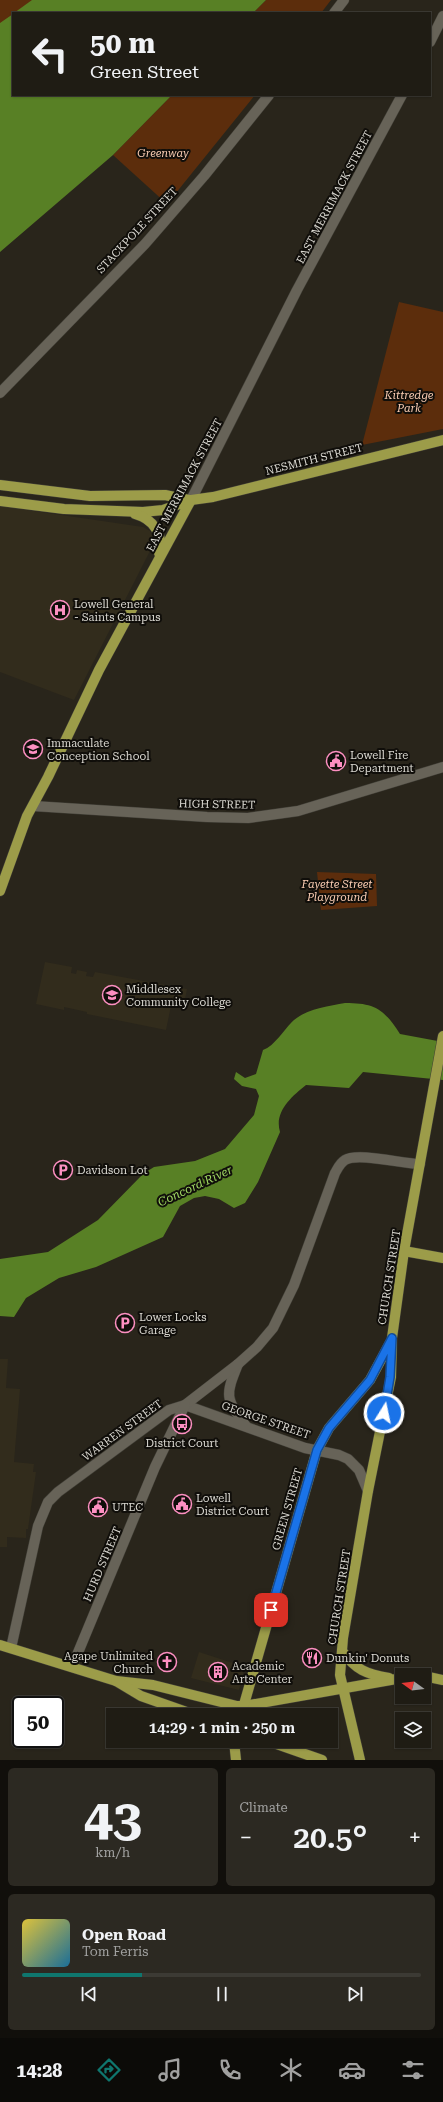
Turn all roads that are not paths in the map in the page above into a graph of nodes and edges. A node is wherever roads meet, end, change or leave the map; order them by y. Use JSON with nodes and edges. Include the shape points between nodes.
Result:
{"nodes":[{"id":1,"x":344,"y":0,"type":"edge"},
{"id":2,"x":335,"y":12,"type":"edge"},
{"id":3,"x":443,"y":16,"type":"edge"},
{"id":4,"x":431,"y":40,"type":"edge"},
{"id":5,"x":268,"y":96,"type":"edge"},
{"id":6,"x":401,"y":96,"type":"edge"},
{"id":7,"x":0,"y":393,"type":"edge"},
{"id":8,"x":443,"y":440,"type":"edge"},
{"id":9,"x":0,"y":485,"type":"edge"},
{"id":10,"x":191,"y":500,"type":"junction"},
{"id":11,"x":0,"y":501,"type":"edge"},
{"id":12,"x":128,"y":511,"type":"junction"},
{"id":13,"x":155,"y":564,"type":"junction"},
{"id":14,"x":443,"y":767,"type":"edge"},
{"id":15,"x":33,"y":806,"type":"junction"},
{"id":16,"x":0,"y":891,"type":"edge"},
{"id":17,"x":443,"y":1036,"type":"edge"},
{"id":18,"x":420,"y":1164,"type":"junction"},
{"id":19,"x":404,"y":1251,"type":"junction"},
{"id":20,"x":443,"y":1258,"type":"edge"},
{"id":21,"x":392,"y":1338,"type":"junction"},
{"id":22,"x":238,"y":1364,"type":"junction"},
{"id":23,"x":185,"y":1405,"type":"junction"},
{"id":24,"x":246,"y":1426,"type":"junction"},
{"id":25,"x":317,"y":1450,"type":"junction"},
{"id":26,"x":368,"y":1491,"type":"junction"},
{"id":27,"x":0,"y":1645,"type":"edge"},
{"id":28,"x":11,"y":1648,"type":"junction"},
{"id":29,"x":342,"y":1651,"type":"junction"},
{"id":30,"x":72,"y":1667,"type":"junction"},
{"id":31,"x":431,"y":1677,"type":"edge"},
{"id":32,"x":395,"y":1678,"type":"edge"},
{"id":33,"x":116,"y":1680,"type":"junction"},
{"id":34,"x":395,"y":1680,"type":"edge"},
{"id":35,"x":443,"y":1680,"type":"edge"},
{"id":36,"x":343,"y":1689,"type":"junction"},
{"id":37,"x":175,"y":1708,"type":"edge"},
{"id":38,"x":233,"y":1708,"type":"edge"},
{"id":39,"x":244,"y":1708,"type":"edge"},
{"id":40,"x":257,"y":1708,"type":"edge"},
{"id":41,"x":235,"y":1748,"type":"edge"},
{"id":42,"x":288,"y":1748,"type":"edge"},
{"id":43,"x":236,"y":1760,"type":"edge"},
{"id":44,"x":322,"y":1760,"type":"edge"},
{"id":45,"x":360,"y":1760,"type":"edge"}],
"edges":[{"from":1,"to":2,"type":"street"},
{"from":3,"to":4,"type":"street"},
{"from":5,"to":7,"type":"street","name":"STACKPOLE STREET","via":[[145,244]]},
{"from":6,"to":10,"type":"street","name":"EAST MERRIMACK STREET","via":[[300,285]]},
{"from":8,"to":10,"type":"main road","name":"NESMITH STREET"},
{"from":9,"to":10,"type":"main road","name":"NESMITH STREET","via":[[95,496],[165,495]]},
{"from":10,"to":12,"type":"main road","name":"NESMITH STREET","via":[[163,510]]},
{"from":10,"to":13,"type":"main road","name":"EAST MERRIMACK STREET"},
{"from":11,"to":12,"type":"main road","name":"NESMITH STREET","via":[[64,509]]},
{"from":12,"to":13,"type":"main road","via":[[143,516],[156,526],[160,551]]},
{"from":13,"to":15,"type":"main road","name":"EAST MERRIMACK STREET","via":[[99,670]]},
{"from":14,"to":15,"type":"street","name":"HIGH STREET","via":[[298,811],[248,818]]},
{"from":15,"to":16,"type":"main road","name":"EAST MERRIMACK STREET","via":[[20,833]]},
{"from":17,"to":18,"type":"main road","name":"CHURCH STREET"},
{"from":18,"to":19,"type":"main road","name":"CHURCH STREET"},
{"from":18,"to":22,"type":"street","name":"WARREN STREET","via":[[353,1157],[340,1165],[284,1308],[270,1332]]},
{"from":19,"to":20,"type":"main road"},
{"from":19,"to":21,"type":"main road","name":"CHURCH STREET"},
{"from":21,"to":25,"type":"main road","name":"GREEN STREET","via":[[370,1380],[329,1428]]},
{"from":21,"to":26,"type":"main road","name":"CHURCH STREET","via":[[390,1377]]},
{"from":22,"to":23,"type":"street","name":"WARREN STREET"},
{"from":22,"to":24,"type":"street","via":[[228,1394],[234,1410]]},
{"from":23,"to":24,"type":"street","name":"GEORGE STREET"},
{"from":23,"to":28,"type":"street","name":"WARREN STREET","via":[[169,1410],[48,1502],[34,1542]]},
{"from":23,"to":30,"type":"street","name":"HURD STREET","via":[[155,1467]]},
{"from":24,"to":25,"type":"street","name":"GEORGE STREET"},
{"from":25,"to":26,"type":"street","name":"GEORGE STREET","via":[[348,1459],[359,1470]]},
{"from":25,"to":39,"type":"main road","name":"GREEN STREET"},
{"from":26,"to":29,"type":"main road","name":"CHURCH STREET"},
{"from":27,"to":28,"type":"main road"},
{"from":28,"to":30,"type":"main road"},
{"from":29,"to":32,"type":"main road","via":[[361,1671]]},
{"from":29,"to":36,"type":"main road","name":"CHURCH STREET","via":[[340,1675]]},
{"from":30,"to":33,"type":"main road"},
{"from":31,"to":35,"type":"main road"},
{"from":33,"to":37,"type":"main road","via":[[141,1696]]},
{"from":33,"to":38,"type":"main road","via":[[153,1685]]},
{"from":34,"to":36,"type":"main road"},
{"from":36,"to":40,"type":"main road"},
{"from":36,"to":45,"type":"main road","name":"CHURCH STREET"},
{"from":41,"to":43,"type":"main road"},
{"from":42,"to":44,"type":"main road"}]}
